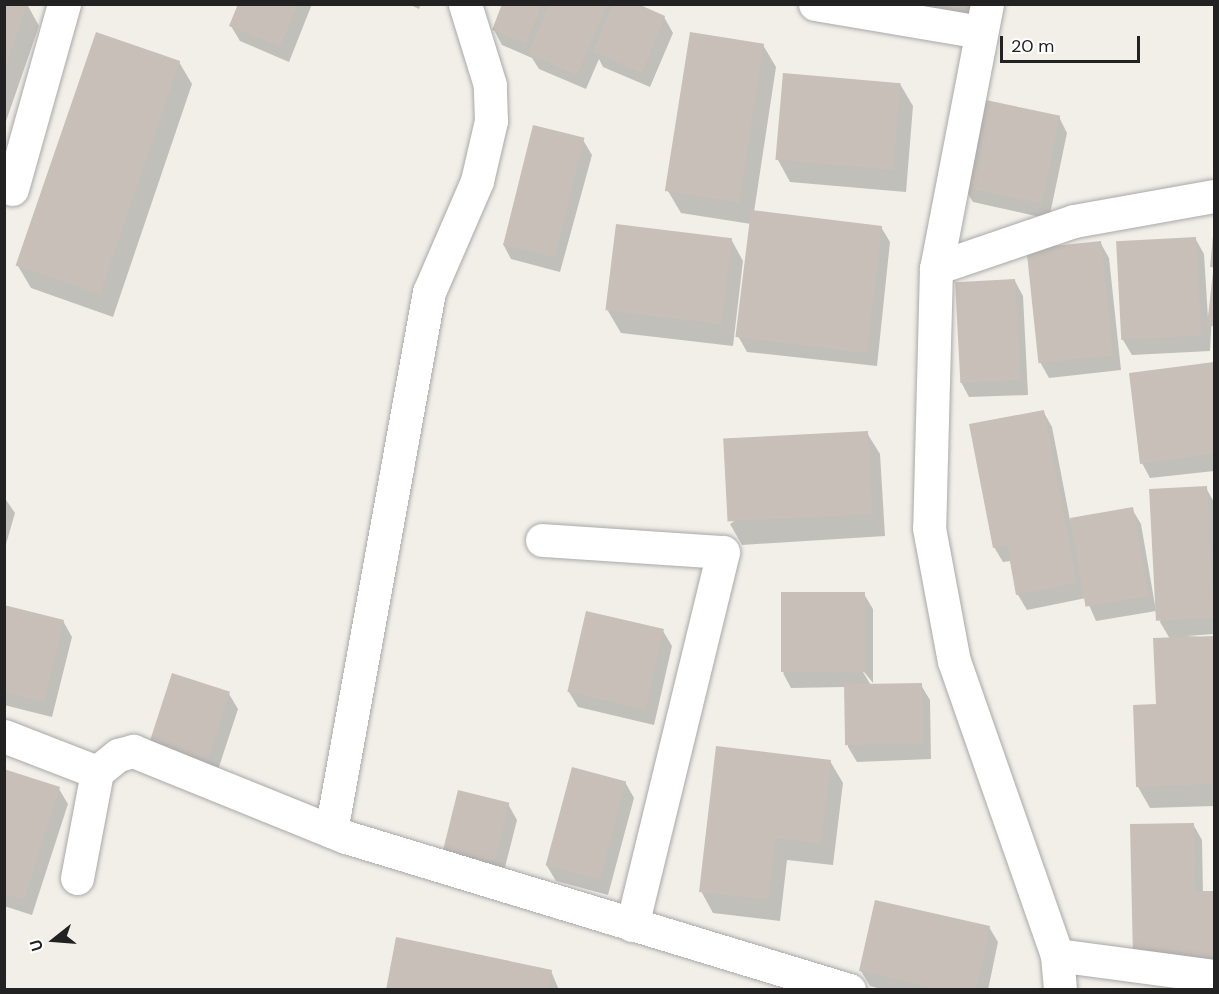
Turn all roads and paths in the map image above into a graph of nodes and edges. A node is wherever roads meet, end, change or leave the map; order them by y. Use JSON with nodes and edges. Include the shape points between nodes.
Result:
{"nodes":[{"id":1,"x":64,"y":4,"type":"edge"},
{"id":2,"x":465,"y":4,"type":"edge"},
{"id":3,"x":815,"y":4,"type":"edge"},
{"id":4,"x":984,"y":18,"type":"edge"},
{"id":5,"x":12,"y":189,"type":"dead end"},
{"id":6,"x":1215,"y":195,"type":"edge"},
{"id":7,"x":936,"y":268,"type":"junction"},
{"id":8,"x":542,"y":540,"type":"dead end"},
{"id":9,"x":4,"y":736,"type":"edge"},
{"id":10,"x":97,"y":772,"type":"junction"},
{"id":11,"x":331,"y":831,"type":"junction"},
{"id":12,"x":77,"y":878,"type":"dead end"},
{"id":13,"x":632,"y":925,"type":"junction"},
{"id":14,"x":1057,"y":955,"type":"junction"},
{"id":15,"x":1215,"y":976,"type":"edge"},
{"id":16,"x":849,"y":990,"type":"edge"},
{"id":17,"x":1060,"y":990,"type":"edge"}],
"edges":[{"from":1,"to":5,"type":"street"},
{"from":2,"to":11,"type":"street","via":[[490,85],[491,121],[477,182],[429,292]]},
{"from":3,"to":4,"type":"street"},
{"from":4,"to":7,"type":"street"},
{"from":6,"to":7,"type":"street","via":[[1074,221]]},
{"from":7,"to":14,"type":"street","via":[[929,528],[954,661]]},
{"from":8,"to":13,"type":"street","via":[[723,552]]},
{"from":9,"to":10,"type":"street"},
{"from":10,"to":11,"type":"street","via":[[118,755],[133,752]]},
{"from":10,"to":12,"type":"street"},
{"from":11,"to":13,"type":"street"},
{"from":13,"to":16,"type":"street"},
{"from":14,"to":15,"type":"street"},
{"from":14,"to":17,"type":"street"}]}
